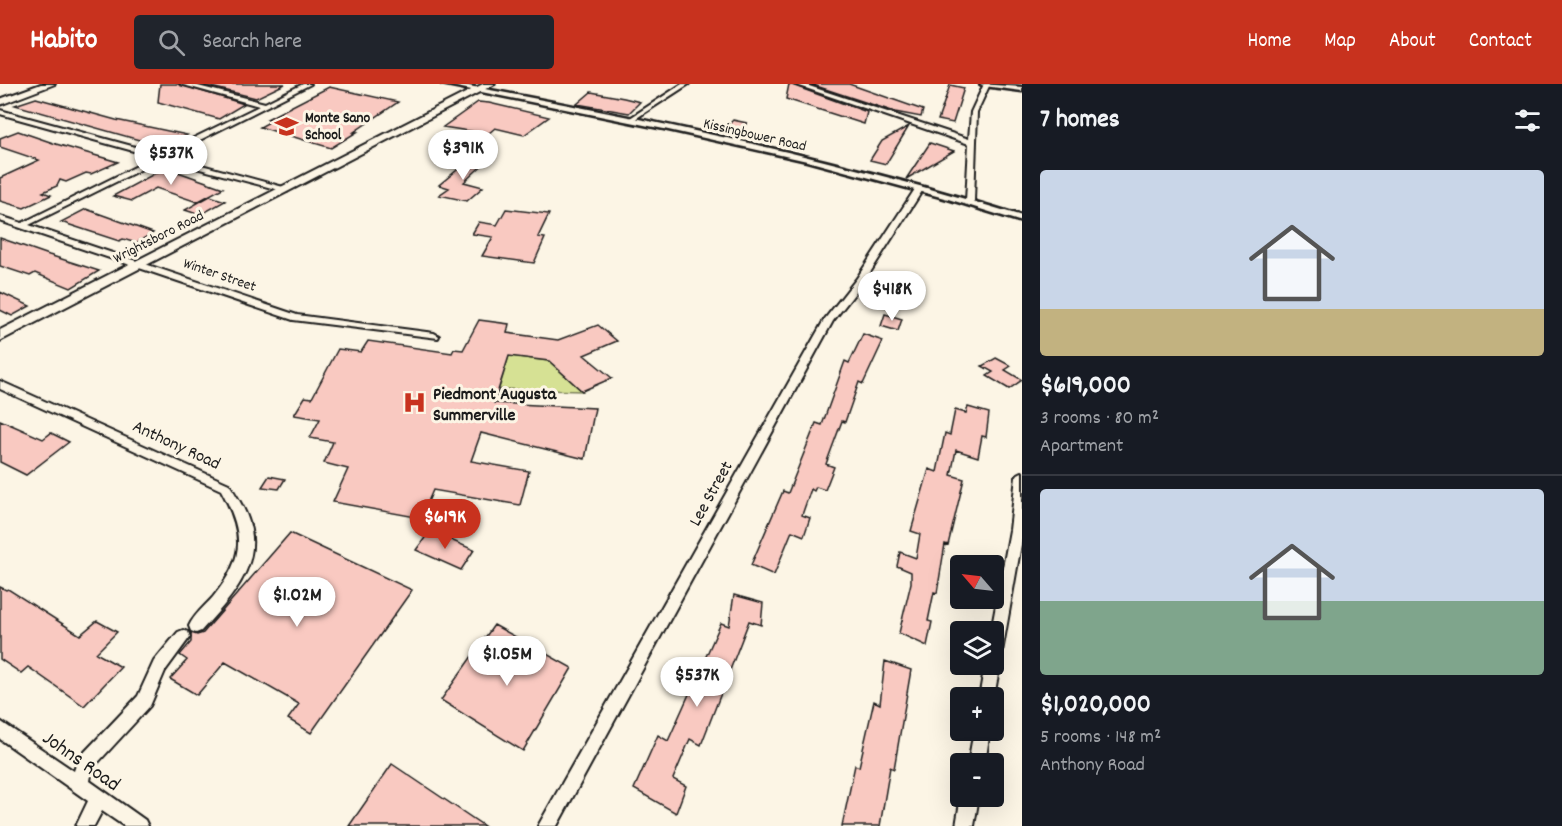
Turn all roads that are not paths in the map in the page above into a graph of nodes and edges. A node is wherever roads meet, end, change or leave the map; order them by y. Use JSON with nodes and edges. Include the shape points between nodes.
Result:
{"nodes":[{"id":1,"x":26,"y":84,"type":"edge"},
{"id":2,"x":50,"y":84,"type":"edge"},
{"id":3,"x":183,"y":84,"type":"edge"},
{"id":4,"x":308,"y":84,"type":"edge"},
{"id":5,"x":446,"y":84,"type":"edge"},
{"id":6,"x":490,"y":84,"type":"edge"},
{"id":7,"x":686,"y":84,"type":"edge"},
{"id":8,"x":797,"y":84,"type":"edge"},
{"id":9,"x":986,"y":84,"type":"edge"},
{"id":10,"x":1022,"y":89,"type":"edge"},
{"id":11,"x":478,"y":90,"type":"junction"},
{"id":12,"x":0,"y":93,"type":"edge"},
{"id":13,"x":0,"y":102,"type":"edge"},
{"id":14,"x":265,"y":105,"type":"junction"},
{"id":15,"x":0,"y":112,"type":"edge"},
{"id":16,"x":630,"y":120,"type":"junction"},
{"id":17,"x":974,"y":143,"type":"junction"},
{"id":18,"x":160,"y":157,"type":"junction"},
{"id":19,"x":920,"y":188,"type":"junction"},
{"id":20,"x":284,"y":190,"type":"junction"},
{"id":21,"x":969,"y":201,"type":"junction"},
{"id":22,"x":0,"y":218,"type":"edge"},
{"id":23,"x":1022,"y":219,"type":"edge"},
{"id":24,"x":21,"y":226,"type":"junction"},
{"id":25,"x":139,"y":264,"type":"junction"},
{"id":26,"x":0,"y":336,"type":"edge"},
{"id":27,"x":434,"y":336,"type":"dead end"},
{"id":28,"x":0,"y":385,"type":"edge"},
{"id":29,"x":1022,"y":477,"type":"edge"},
{"id":30,"x":1020,"y":531,"type":"edge"},
{"id":31,"x":196,"y":626,"type":"dead end"},
{"id":32,"x":183,"y":637,"type":"dead end"},
{"id":33,"x":989,"y":687,"type":"edge"},
{"id":34,"x":0,"y":729,"type":"edge"},
{"id":35,"x":80,"y":786,"type":"junction"},
{"id":36,"x":98,"y":800,"type":"junction"},
{"id":37,"x":968,"y":807,"type":"edge"},
{"id":38,"x":85,"y":826,"type":"edge"},
{"id":39,"x":139,"y":826,"type":"edge"},
{"id":40,"x":547,"y":826,"type":"edge"},
{"id":41,"x":964,"y":826,"type":"edge"}],
"edges":[{"from":1,"to":12,"type":"main road"},
{"from":2,"to":13,"type":"main road"},
{"from":3,"to":14,"type":"street"},
{"from":4,"to":14,"type":"street"},
{"from":5,"to":11,"type":"street","name":"Kissingbower Road"},
{"from":6,"to":11,"type":"main road","name":"Wrightsboro Road"},
{"from":7,"to":16,"type":"street"},
{"from":8,"to":17,"type":"street"},
{"from":9,"to":10,"type":"street"},
{"from":9,"to":17,"type":"street","via":[[974,112]]},
{"from":11,"to":16,"type":"street","name":"Kissingbower Road"},
{"from":11,"to":20,"type":"main road","name":"Wrightsboro Road"},
{"from":14,"to":18,"type":"street"},
{"from":15,"to":18,"type":"street"},
{"from":16,"to":19,"type":"street","name":"Kissingbower Road"},
{"from":17,"to":21,"type":"street"},
{"from":18,"to":20,"type":"street"},
{"from":18,"to":24,"type":"street"},
{"from":19,"to":21,"type":"street","name":"Kissingbower Road"},
{"from":19,"to":40,"type":"street","name":"Lee Street","via":[[861,279],[829,320]]},
{"from":20,"to":25,"type":"main road","name":"Wrightsboro Road"},
{"from":21,"to":23,"type":"street","name":"Kissingbower Road"},
{"from":22,"to":24,"type":"street","name":"Winter Street"},
{"from":24,"to":25,"type":"street","name":"Winter Street"},
{"from":25,"to":26,"type":"main road","name":"Wrightsboro Road"},
{"from":25,"to":27,"type":"street","name":"Winter Street","via":[[306,320]]},
{"from":28,"to":31,"type":"street","name":"Anthony Road","via":[[225,487],[240,510],[246,538],[243,564],[231,586]]},
{"from":29,"to":30,"type":"street"},
{"from":30,"to":33,"type":"street"},
{"from":32,"to":35,"type":"street","via":[[159,666],[144,701],[84,765]]},
{"from":34,"to":35,"type":"street","name":"Johns Road"},
{"from":35,"to":36,"type":"street","name":"Johns Road"},
{"from":36,"to":38,"type":"street"},
{"from":36,"to":39,"type":"street","name":"Johns Road"},
{"from":37,"to":41,"type":"street"}]}
